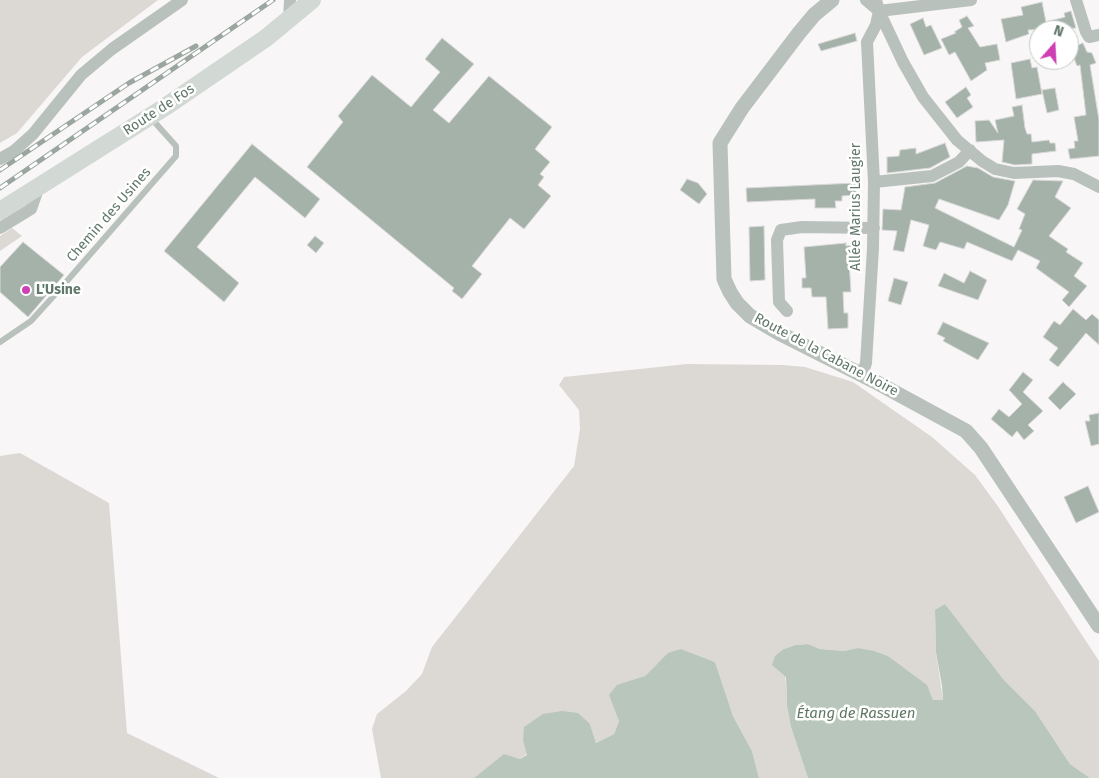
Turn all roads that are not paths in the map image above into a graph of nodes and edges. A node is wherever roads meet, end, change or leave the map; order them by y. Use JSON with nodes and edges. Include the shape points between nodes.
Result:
{"nodes":[{"id":1,"x":182,"y":0,"type":"edge"},
{"id":2,"x":290,"y":0,"type":"edge"},
{"id":3,"x":312,"y":0,"type":"edge"},
{"id":4,"x":821,"y":0,"type":"edge"},
{"id":5,"x":832,"y":0,"type":"edge"},
{"id":6,"x":866,"y":0,"type":"edge"},
{"id":7,"x":971,"y":0,"type":"edge"},
{"id":8,"x":1076,"y":0,"type":"edge"},
{"id":9,"x":877,"y":5,"type":"edge"},
{"id":10,"x":814,"y":15,"type":"junction"},
{"id":11,"x":289,"y":20,"type":"junction"},
{"id":12,"x":1099,"y":36,"type":"edge"},
{"id":13,"x":150,"y":117,"type":"junction"},
{"id":14,"x":970,"y":150,"type":"junction"},
{"id":15,"x":0,"y":159,"type":"edge"},
{"id":16,"x":874,"y":182,"type":"junction"},
{"id":17,"x":40,"y":186,"type":"junction"},
{"id":18,"x":1099,"y":187,"type":"edge"},
{"id":19,"x":0,"y":211,"type":"edge"},
{"id":20,"x":0,"y":228,"type":"edge"},
{"id":21,"x":874,"y":228,"type":"junction"},
{"id":22,"x":788,"y":311,"type":"dead end"},
{"id":23,"x":0,"y":342,"type":"edge"},
{"id":24,"x":862,"y":375,"type":"junction"},
{"id":25,"x":1099,"y":626,"type":"edge"}],
"edges":[{"from":1,"to":15,"type":"street","via":[[81,75],[33,134]]},
{"from":2,"to":11,"type":"street"},
{"from":3,"to":11,"type":"main road","name":"Route de Fos"},
{"from":4,"to":10,"type":"street","name":"Route de la Cabane Noire"},
{"from":5,"to":10,"type":"street","name":"Route de la Cabane Noire"},
{"from":6,"to":9,"type":"street"},
{"from":7,"to":9,"type":"street"},
{"from":8,"to":12,"type":"street","via":[[1089,37]]},
{"from":9,"to":14,"type":"street","via":[[923,97],[957,140]]},
{"from":9,"to":16,"type":"street","name":"Allée Marius Laugier","via":[[876,25],[867,42]]},
{"from":10,"to":24,"type":"street","name":"Route de la Cabane Noire","via":[[742,108],[720,143],[724,279],[737,303],[750,316]]},
{"from":11,"to":13,"type":"main road","name":"Route de Fos"},
{"from":13,"to":17,"type":"main road","name":"Route de Fos"},
{"from":13,"to":23,"type":"lane","name":"Chemin des Usines","via":[[176,146],[176,156],[60,290],[30,321]]},
{"from":14,"to":16,"type":"street","via":[[959,162],[932,176]]},
{"from":14,"to":18,"type":"street","via":[[995,169],[1014,173],[1058,171],[1074,174]]},
{"from":16,"to":21,"type":"street","name":"Allée Marius Laugier"},
{"from":17,"to":19,"type":"main road","name":"Route de Fos"},
{"from":17,"to":20,"type":"street","via":[[31,209]]},
{"from":21,"to":22,"type":"street","via":[[781,230],[777,240],[779,302]]},
{"from":21,"to":24,"type":"street","name":"Allée Marius Laugier","via":[[866,363]]},
{"from":24,"to":25,"type":"street","name":"Route de la Cabane Noire","via":[[966,431],[982,448]]}]}
